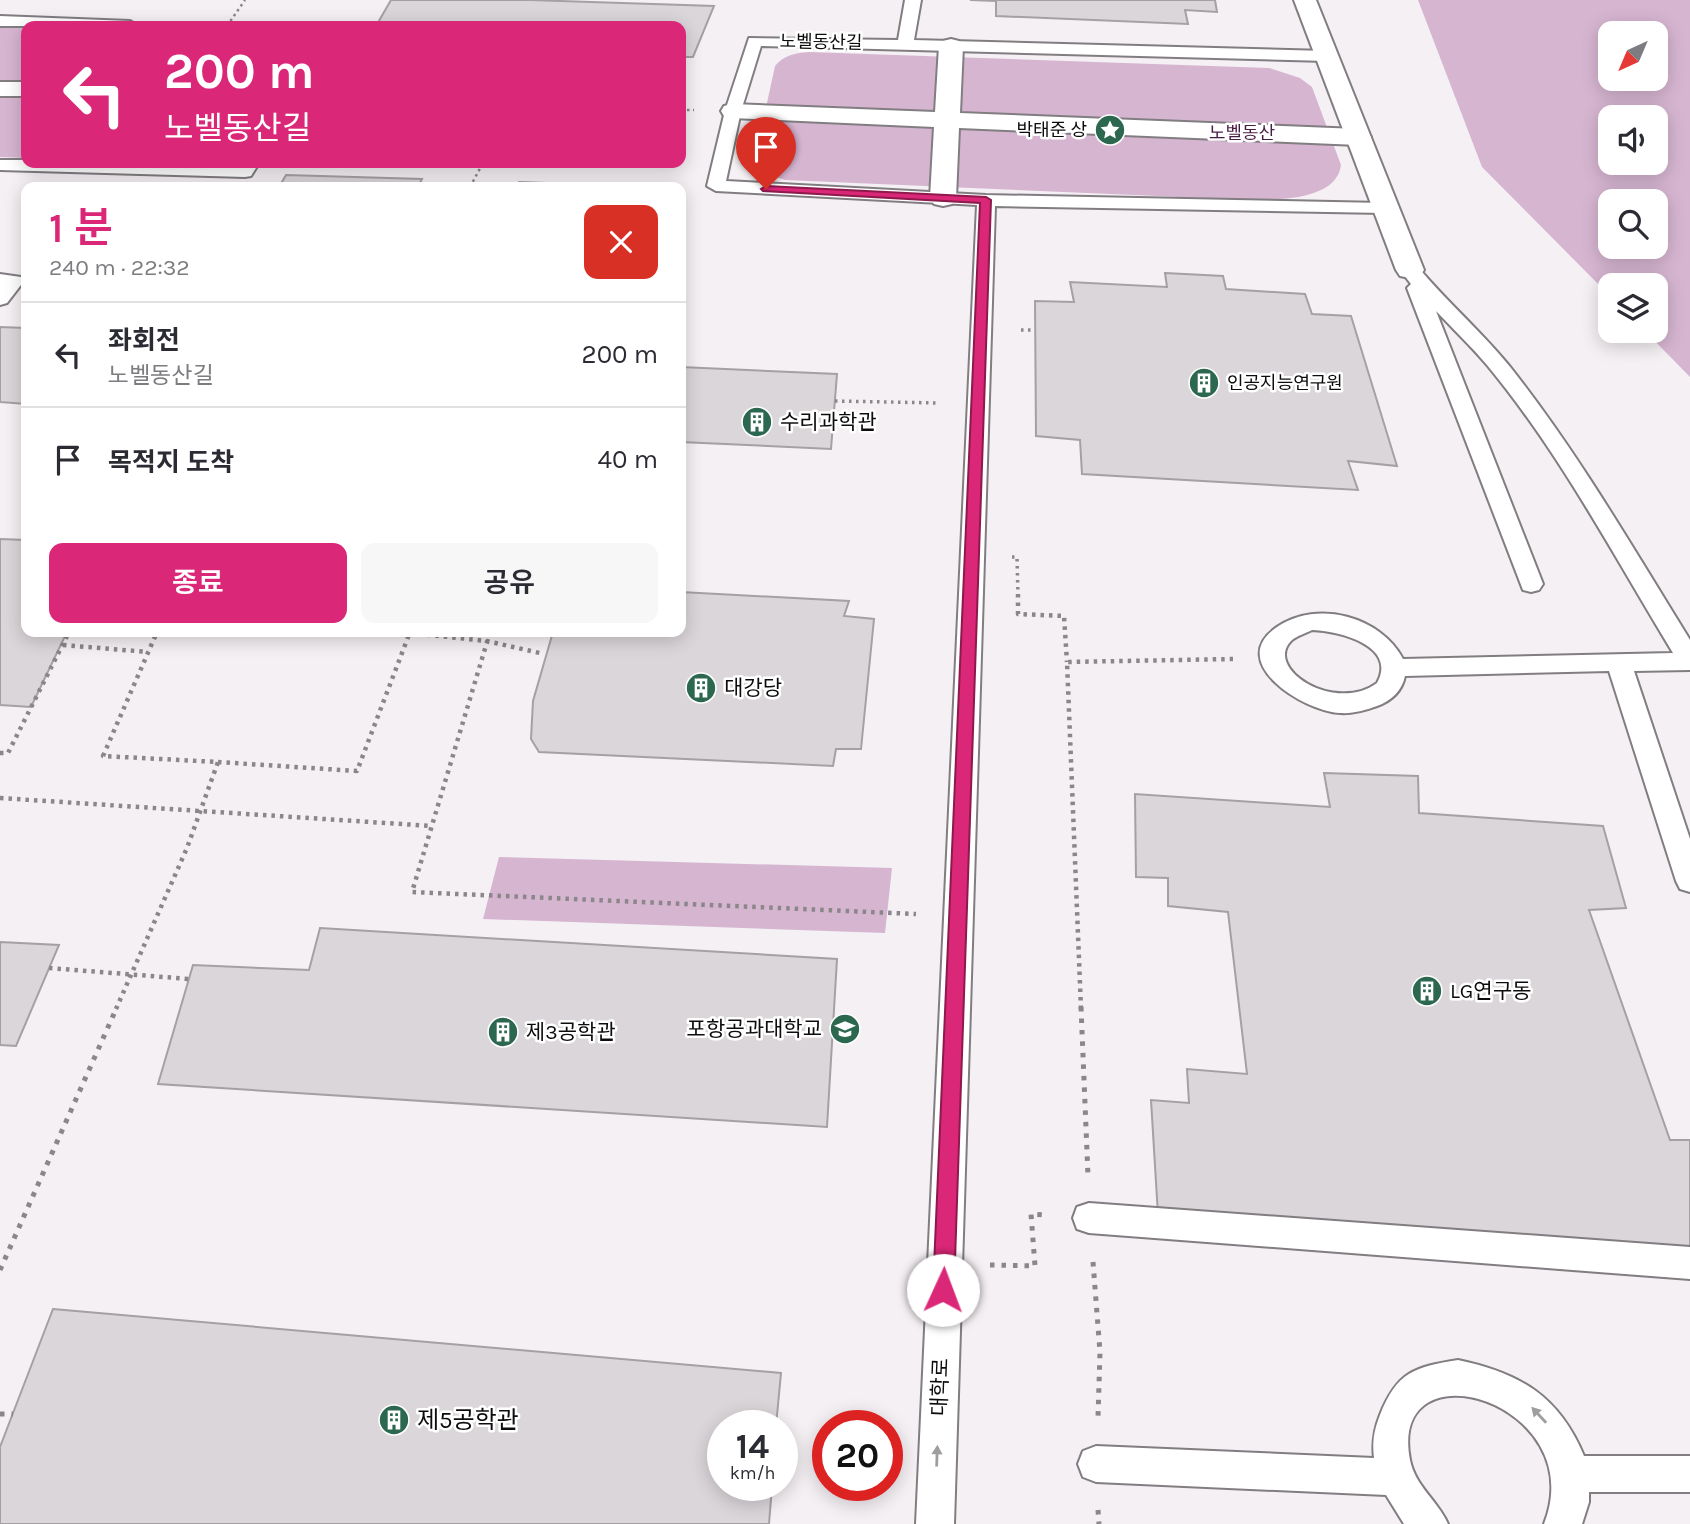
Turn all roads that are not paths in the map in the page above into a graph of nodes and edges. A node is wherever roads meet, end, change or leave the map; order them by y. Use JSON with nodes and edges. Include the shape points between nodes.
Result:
{"nodes":[{"id":1,"x":913,"y":0,"type":"edge"},
{"id":2,"x":1305,"y":0,"type":"edge"},
{"id":3,"x":0,"y":21,"type":"edge"},
{"id":4,"x":21,"y":22,"type":"edge"},
{"id":5,"x":905,"y":44,"type":"junction"},
{"id":6,"x":951,"y":46,"type":"junction"},
{"id":7,"x":1327,"y":56,"type":"junction"},
{"id":8,"x":0,"y":89,"type":"edge"},
{"id":9,"x":21,"y":89,"type":"edge"},
{"id":10,"x":733,"y":111,"type":"junction"},
{"id":11,"x":947,"y":121,"type":"junction"},
{"id":12,"x":1358,"y":137,"type":"junction"},
{"id":13,"x":0,"y":165,"type":"edge"},
{"id":14,"x":21,"y":166,"type":"edge"},
{"id":15,"x":105,"y":168,"type":"edge"},
{"id":16,"x":247,"y":168,"type":"edge"},
{"id":17,"x":943,"y":198,"type":"junction"},
{"id":18,"x":986,"y":200,"type":"junction"},
{"id":19,"x":1384,"y":208,"type":"junction"},
{"id":20,"x":1410,"y":270,"type":"junction"},
{"id":21,"x":0,"y":280,"type":"edge"},
{"id":22,"x":0,"y":299,"type":"edge"},
{"id":23,"x":1531,"y":584,"type":"dead end"},
{"id":24,"x":1690,"y":660,"type":"edge"},
{"id":25,"x":1619,"y":663,"type":"junction"},
{"id":26,"x":1394,"y":668,"type":"junction"},
{"id":27,"x":1690,"y":881,"type":"edge"},
{"id":28,"x":1089,"y":1218,"type":"road end"},
{"id":29,"x":1690,"y":1263,"type":"edge"},
{"id":30,"x":1097,"y":1464,"type":"dead end"},
{"id":31,"x":1572,"y":1474,"type":"junction"},
{"id":32,"x":1690,"y":1474,"type":"edge"},
{"id":33,"x":1396,"y":1477,"type":"junction"},
{"id":34,"x":935,"y":1524,"type":"edge"},
{"id":35,"x":1429,"y":1524,"type":"edge"},
{"id":36,"x":1563,"y":1524,"type":"edge"}],
"edges":[{"from":1,"to":5,"type":"lane"},
{"from":2,"to":7,"type":"street"},
{"from":3,"to":4,"type":"lane"},
{"from":5,"to":6,"type":"lane","name":"노벨동산길"},
{"from":5,"to":10,"type":"lane","name":"노벨동산길","via":[[755,41]]},
{"from":6,"to":7,"type":"lane","name":"노벨동산길"},
{"from":6,"to":11,"type":"street"},
{"from":7,"to":12,"type":"street"},
{"from":8,"to":9,"type":"street"},
{"from":10,"to":11,"type":"street"},
{"from":10,"to":17,"type":"lane","name":"노벨동산길","via":[[716,186]]},
{"from":11,"to":12,"type":"street"},
{"from":11,"to":17,"type":"street"},
{"from":12,"to":19,"type":"street"},
{"from":13,"to":14,"type":"lane"},
{"from":15,"to":16,"type":"lane","via":[[245,172]]},
{"from":17,"to":18,"type":"lane","name":"노벨동산길"},
{"from":18,"to":19,"type":"lane","name":"노벨동산길"},
{"from":34,"to":18,"type":"lane","name":"대학로","one_way":true},
{"from":19,"to":20,"type":"street"},
{"from":20,"to":23,"type":"lane"},
{"from":20,"to":24,"type":"lane","via":[[1502,369],[1535,414]]},
{"from":21,"to":22,"type":"lane","via":[[14,281]]},
{"from":24,"to":25,"type":"lane"},
{"from":25,"to":26,"type":"lane"},
{"from":25,"to":27,"type":"lane"},
{"from":26,"to":26,"type":"lane","via":[[1393,681],[1379,695],[1356,704],[1338,704],[1286,683],[1272,658],[1273,646],[1293,627],[1328,622],[1365,632],[1380,642]]},
{"from":28,"to":29,"type":"lane"},
{"from":30,"to":33,"type":"lane"},
{"from":31,"to":32,"type":"lane"},
{"from":31,"to":33,"type":"lane","one_way":true,"via":[[1561,1444],[1541,1415],[1515,1394],[1485,1381],[1455,1377],[1427,1382],[1406,1398],[1393,1421],[1390,1448]]},
{"from":31,"to":36,"type":"lane","via":[[1571,1501]]},
{"from":33,"to":35,"type":"lane","via":[[1411,1506]]}]}
